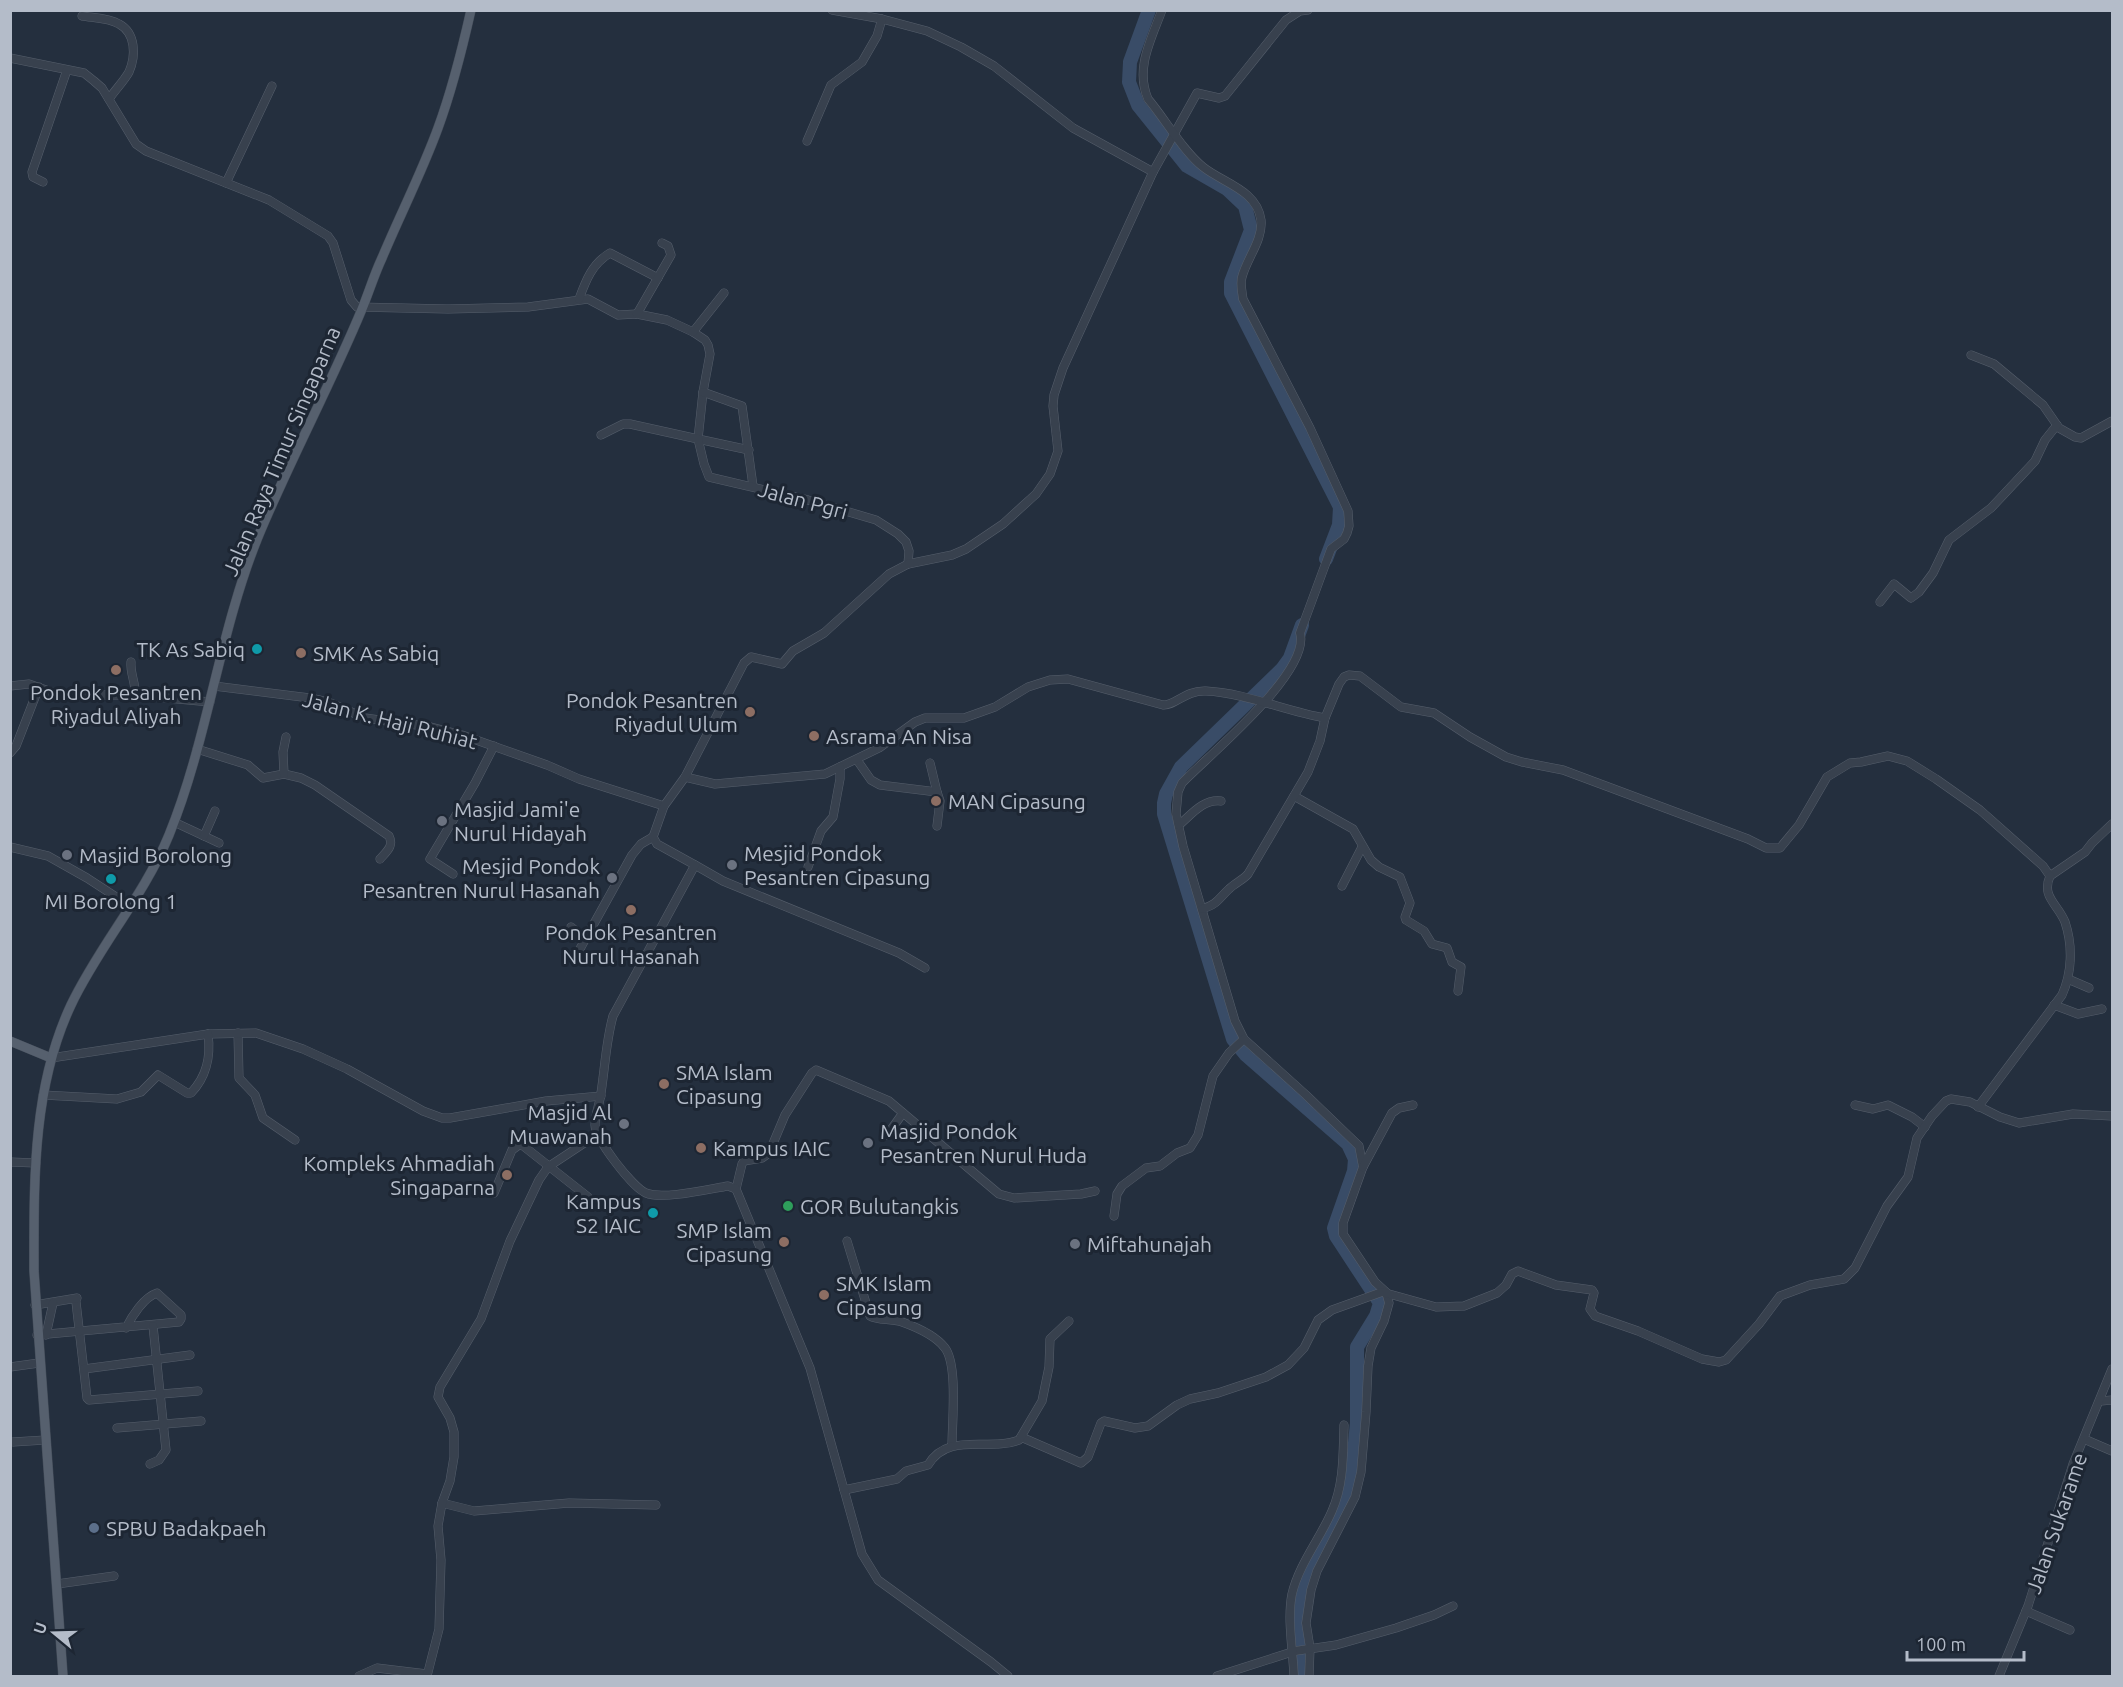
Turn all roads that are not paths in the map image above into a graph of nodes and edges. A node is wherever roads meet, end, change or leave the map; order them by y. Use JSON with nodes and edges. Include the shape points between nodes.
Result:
{"nodes":[{"id":1,"x":471,"y":10,"type":"edge"},
{"id":2,"x":832,"y":10,"type":"edge"},
{"id":3,"x":1162,"y":10,"type":"edge"},
{"id":4,"x":1308,"y":10,"type":"edge"},
{"id":5,"x":82,"y":16,"type":"dead end"},
{"id":6,"x":882,"y":19,"type":"junction"},
{"id":7,"x":11,"y":60,"type":"edge"},
{"id":8,"x":67,"y":70,"type":"junction"},
{"id":9,"x":272,"y":86,"type":"dead end"},
{"id":10,"x":109,"y":99,"type":"junction"},
{"id":11,"x":1174,"y":133,"type":"junction"},
{"id":12,"x":807,"y":141,"type":"dead end"},
{"id":13,"x":1153,"y":172,"type":"junction"},
{"id":14,"x":43,"y":182,"type":"dead end"},
{"id":15,"x":226,"y":183,"type":"junction"},
{"id":16,"x":662,"y":243,"type":"dead end"},
{"id":17,"x":658,"y":278,"type":"junction"},
{"id":18,"x":724,"y":293,"type":"dead end"},
{"id":19,"x":579,"y":299,"type":"junction"},
{"id":20,"x":362,"y":308,"type":"junction"},
{"id":21,"x":637,"y":314,"type":"junction"},
{"id":22,"x":693,"y":332,"type":"junction"},
{"id":23,"x":1971,"y":355,"type":"dead end"},
{"id":24,"x":703,"y":392,"type":"junction"},
{"id":25,"x":2112,"y":421,"type":"edge"},
{"id":26,"x":2056,"y":425,"type":"junction"},
{"id":27,"x":601,"y":435,"type":"dead end"},
{"id":28,"x":698,"y":439,"type":"junction"},
{"id":29,"x":749,"y":450,"type":"junction"},
{"id":30,"x":753,"y":486,"type":"junction"},
{"id":31,"x":908,"y":564,"type":"junction"},
{"id":32,"x":1880,"y":602,"type":"dead end"},
{"id":33,"x":131,"y":662,"type":"dead end"},
{"id":34,"x":10,"y":686,"type":"edge"},
{"id":35,"x":214,"y":686,"type":"junction"},
{"id":36,"x":39,"y":687,"type":"junction"},
{"id":37,"x":135,"y":695,"type":"junction"},
{"id":38,"x":210,"y":702,"type":"junction"},
{"id":39,"x":1261,"y":702,"type":"junction"},
{"id":40,"x":1325,"y":718,"type":"junction"},
{"id":41,"x":286,"y":737,"type":"dead end"},
{"id":42,"x":494,"y":746,"type":"junction"},
{"id":43,"x":197,"y":749,"type":"junction"},
{"id":44,"x":10,"y":753,"type":"edge"},
{"id":45,"x":857,"y":760,"type":"junction"},
{"id":46,"x":930,"y":764,"type":"dead end"},
{"id":47,"x":840,"y":767,"type":"junction"},
{"id":48,"x":284,"y":774,"type":"junction"},
{"id":49,"x":686,"y":777,"type":"junction"},
{"id":50,"x":937,"y":792,"type":"junction"},
{"id":51,"x":1294,"y":796,"type":"junction"},
{"id":52,"x":1221,"y":801,"type":"dead end"},
{"id":53,"x":664,"y":806,"type":"junction"},
{"id":54,"x":215,"y":811,"type":"dead end"},
{"id":55,"x":174,"y":822,"type":"junction"},
{"id":56,"x":2112,"y":824,"type":"edge"},
{"id":57,"x":1179,"y":825,"type":"junction"},
{"id":58,"x":937,"y":826,"type":"dead end"},
{"id":59,"x":204,"y":836,"type":"junction"},
{"id":60,"x":653,"y":837,"type":"junction"},
{"id":61,"x":219,"y":843,"type":"dead end"},
{"id":62,"x":10,"y":846,"type":"edge"},
{"id":63,"x":1362,"y":847,"type":"junction"},
{"id":64,"x":380,"y":859,"type":"dead end"},
{"id":65,"x":695,"y":865,"type":"junction"},
{"id":66,"x":808,"y":867,"type":"dead end"},
{"id":67,"x":453,"y":874,"type":"dead end"},
{"id":68,"x":2050,"y":876,"type":"junction"},
{"id":69,"x":1342,"y":886,"type":"dead end"},
{"id":70,"x":130,"y":906,"type":"junction"},
{"id":71,"x":1202,"y":909,"type":"junction"},
{"id":72,"x":571,"y":927,"type":"dead end"},
{"id":73,"x":585,"y":938,"type":"junction"},
{"id":74,"x":576,"y":956,"type":"dead end"},
{"id":75,"x":925,"y":968,"type":"dead end"},
{"id":76,"x":2068,"y":979,"type":"junction"},
{"id":77,"x":2089,"y":988,"type":"dead end"},
{"id":78,"x":1458,"y":991,"type":"dead end"},
{"id":79,"x":2054,"y":1005,"type":"junction"},
{"id":80,"x":2102,"y":1009,"type":"dead end"},
{"id":81,"x":238,"y":1033,"type":"junction"},
{"id":82,"x":208,"y":1034,"type":"junction"},
{"id":83,"x":1243,"y":1040,"type":"junction"},
{"id":84,"x":10,"y":1041,"type":"edge"},
{"id":85,"x":51,"y":1058,"type":"junction"},
{"id":86,"x":42,"y":1095,"type":"junction"},
{"id":87,"x":601,"y":1096,"type":"junction"},
{"id":88,"x":1855,"y":1105,"type":"dead end"},
{"id":89,"x":1413,"y":1106,"type":"dead end"},
{"id":90,"x":1978,"y":1107,"type":"junction"},
{"id":91,"x":903,"y":1113,"type":"junction"},
{"id":92,"x":2112,"y":1116,"type":"edge"},
{"id":93,"x":1925,"y":1126,"type":"junction"},
{"id":94,"x":598,"y":1134,"type":"junction"},
{"id":95,"x":887,"y":1134,"type":"dead end"},
{"id":96,"x":295,"y":1140,"type":"dead end"},
{"id":97,"x":10,"y":1162,"type":"edge"},
{"id":98,"x":36,"y":1163,"type":"junction"},
{"id":99,"x":548,"y":1167,"type":"junction"},
{"id":100,"x":1363,"y":1167,"type":"junction"},
{"id":101,"x":732,"y":1188,"type":"junction"},
{"id":102,"x":1095,"y":1191,"type":"dead end"},
{"id":103,"x":494,"y":1193,"type":"dead end"},
{"id":104,"x":588,"y":1197,"type":"dead end"},
{"id":105,"x":1114,"y":1216,"type":"dead end"},
{"id":106,"x":847,"y":1241,"type":"dead end"},
{"id":107,"x":1383,"y":1293,"type":"junction"},
{"id":108,"x":53,"y":1303,"type":"junction"},
{"id":109,"x":35,"y":1305,"type":"junction"},
{"id":110,"x":1069,"y":1321,"type":"dead end"},
{"id":111,"x":153,"y":1326,"type":"junction"},
{"id":112,"x":126,"y":1328,"type":"junction"},
{"id":113,"x":80,"y":1332,"type":"junction"},
{"id":114,"x":41,"y":1335,"type":"junction"},
{"id":115,"x":190,"y":1354,"type":"dead end"},
{"id":116,"x":158,"y":1360,"type":"junction"},
{"id":117,"x":39,"y":1364,"type":"junction"},
{"id":118,"x":10,"y":1367,"type":"edge"},
{"id":119,"x":84,"y":1369,"type":"junction"},
{"id":120,"x":2112,"y":1369,"type":"edge"},
{"id":121,"x":198,"y":1391,"type":"dead end"},
{"id":122,"x":161,"y":1394,"type":"junction"},
{"id":123,"x":2112,"y":1400,"type":"edge"},
{"id":124,"x":2101,"y":1401,"type":"junction"},
{"id":125,"x":201,"y":1421,"type":"dead end"},
{"id":126,"x":164,"y":1424,"type":"junction"},
{"id":127,"x":1344,"y":1425,"type":"dead end"},
{"id":128,"x":117,"y":1428,"type":"dead end"},
{"id":129,"x":1021,"y":1437,"type":"junction"},
{"id":130,"x":2084,"y":1439,"type":"junction"},
{"id":131,"x":45,"y":1440,"type":"junction"},
{"id":132,"x":13,"y":1442,"type":"dead end"},
{"id":133,"x":952,"y":1445,"type":"junction"},
{"id":134,"x":2112,"y":1450,"type":"edge"},
{"id":135,"x":150,"y":1464,"type":"dead end"},
{"id":136,"x":844,"y":1490,"type":"junction"},
{"id":137,"x":442,"y":1503,"type":"junction"},
{"id":138,"x":656,"y":1505,"type":"dead end"},
{"id":139,"x":114,"y":1576,"type":"dead end"},
{"id":140,"x":57,"y":1584,"type":"junction"},
{"id":141,"x":1453,"y":1606,"type":"dead end"},
{"id":142,"x":2026,"y":1611,"type":"junction"},
{"id":143,"x":2070,"y":1630,"type":"dead end"},
{"id":144,"x":1308,"y":1649,"type":"junction"},
{"id":145,"x":1293,"y":1652,"type":"junction"},
{"id":146,"x":427,"y":1675,"type":"edge"},
{"id":147,"x":63,"y":1677,"type":"edge"},
{"id":148,"x":359,"y":1677,"type":"edge"},
{"id":149,"x":1008,"y":1677,"type":"edge"},
{"id":150,"x":1217,"y":1677,"type":"edge"},
{"id":151,"x":1294,"y":1677,"type":"edge"},
{"id":152,"x":1309,"y":1677,"type":"edge"},
{"id":153,"x":1999,"y":1677,"type":"edge"}],
"edges":[{"from":1,"to":20,"type":"main road","name":"Jalan Raya Timur Singaparna","via":[[439,127]]},
{"from":2,"to":6,"type":"street"},
{"from":3,"to":11,"type":"street","via":[[1148,46],[1142,77],[1148,99]]},
{"from":4,"to":11,"type":"street","via":[[1286,20],[1225,96],[1197,93]]},
{"from":5,"to":10,"type":"street","via":[[117,22],[133,43],[128,73]]},
{"from":6,"to":12,"type":"street","via":[[862,62],[831,85]]},
{"from":6,"to":13,"type":"street","via":[[927,31],[961,47],[994,66],[1073,128]]},
{"from":7,"to":8,"type":"street"},
{"from":8,"to":10,"type":"street","via":[[84,74]]},
{"from":8,"to":14,"type":"street","via":[[32,172],[33,177]]},
{"from":9,"to":15,"type":"street"},
{"from":10,"to":15,"type":"street","via":[[136,144]]},
{"from":11,"to":13,"type":"street"},
{"from":11,"to":39,"type":"street","via":[[1203,167],[1247,194],[1259,210],[1262,224],[1242,277],[1243,299],[1348,511],[1349,525],[1344,539],[1331,549],[1300,633],[1301,646],[1293,666],[1277,690]]},
{"from":13,"to":31,"type":"street","via":[[1088,311],[1054,395],[1058,451],[1050,474],[1036,494],[1003,524],[966,549]]},
{"from":15,"to":20,"type":"street","via":[[269,200],[328,236],[351,300]]},
{"from":16,"to":17,"type":"street","via":[[671,255]]},
{"from":17,"to":19,"type":"street","via":[[610,254],[597,262]]},
{"from":17,"to":21,"type":"street"},
{"from":18,"to":22,"type":"street"},
{"from":19,"to":20,"type":"street","via":[[528,307]]},
{"from":19,"to":21,"type":"street","via":[[592,299],[618,315]]},
{"from":20,"to":35,"type":"main road","name":"Jalan Raya Timur Singaparna","via":[[257,539]]},
{"from":21,"to":22,"type":"street","via":[[657,317]]},
{"from":22,"to":24,"type":"street","via":[[705,340],[710,354]]},
{"from":23,"to":26,"type":"street","via":[[1994,364],[2043,405]]},
{"from":24,"to":28,"type":"street"},
{"from":24,"to":29,"type":"street","via":[[742,406]]},
{"from":25,"to":26,"type":"street","via":[[2079,438]]},
{"from":26,"to":32,"type":"street","via":[[2035,461],[1991,508],[1949,540],[1919,592],[1911,598],[1894,584]]},
{"from":27,"to":28,"type":"street","via":[[630,424]]},
{"from":28,"to":29,"type":"street"},
{"from":28,"to":30,"type":"street","name":"Jalan Pgri","via":[[709,477]]},
{"from":29,"to":30,"type":"street"},
{"from":30,"to":31,"type":"street","name":"Jalan Pgri","via":[[876,520],[906,542]]},
{"from":31,"to":49,"type":"street","via":[[889,574],[824,633],[793,651],[782,664],[751,657],[744,663]]},
{"from":33,"to":37,"type":"street"},
{"from":34,"to":36,"type":"street"},
{"from":35,"to":38,"type":"main road","name":"Jalan Raya Timur Singaparna"},
{"from":35,"to":42,"type":"street","name":"Jalan K. Haji Ruhiat","via":[[310,698],[365,718],[431,728]]},
{"from":36,"to":37,"type":"street","via":[[73,697]]},
{"from":36,"to":44,"type":"street"},
{"from":37,"to":38,"type":"street"},
{"from":38,"to":43,"type":"main road","name":"Jalan Raya Timur Singaparna"},
{"from":39,"to":40,"type":"street"},
{"from":39,"to":45,"type":"street","via":[[1196,691],[1162,705],[1068,680],[1050,680],[973,716],[915,722]]},
{"from":39,"to":57,"type":"street","via":[[1182,783],[1177,802]]},
{"from":40,"to":51,"type":"street","via":[[1317,750]]},
{"from":40,"to":68,"type":"street","via":[[1341,680],[1354,674],[1401,707],[1434,713],[1506,757],[1563,770],[1770,849],[1780,848],[1794,832],[1822,783],[1834,771],[1850,763],[1897,757],[1980,810]]},
{"from":41,"to":48,"type":"street"},
{"from":42,"to":53,"type":"street","name":"Jalan K. Haji Ruhiat"},
{"from":42,"to":67,"type":"street","via":[[430,859]]},
{"from":43,"to":48,"type":"street","via":[[248,765],[263,778]]},
{"from":43,"to":55,"type":"main road","name":"Jalan Raya Timur Singaparna"},
{"from":45,"to":47,"type":"street"},
{"from":45,"to":50,"type":"street","via":[[871,780],[880,785]]},
{"from":46,"to":50,"type":"street"},
{"from":47,"to":49,"type":"street","via":[[817,776],[715,784]]},
{"from":47,"to":66,"type":"street","via":[[833,817],[821,831]]},
{"from":48,"to":64,"type":"street","via":[[315,784],[389,836],[391,845]]},
{"from":49,"to":53,"type":"street"},
{"from":50,"to":58,"type":"street"},
{"from":51,"to":63,"type":"street","via":[[1348,825]]},
{"from":51,"to":71,"type":"street","via":[[1248,874],[1215,905]]},
{"from":52,"to":57,"type":"street","via":[[1203,804]]},
{"from":53,"to":60,"type":"street"},
{"from":54,"to":59,"type":"street"},
{"from":55,"to":59,"type":"street"},
{"from":55,"to":70,"type":"main road","name":"Jalan Raya Timur Singaparna","via":[[154,867]]},
{"from":56,"to":68,"type":"street","via":[[2085,852]]},
{"from":57,"to":71,"type":"street"},
{"from":59,"to":61,"type":"street"},
{"from":60,"to":65,"type":"street","via":[[657,844]]},
{"from":60,"to":73,"type":"street","via":[[632,855]]},
{"from":62,"to":70,"type":"street","via":[[48,856]]},
{"from":63,"to":69,"type":"street"},
{"from":63,"to":78,"type":"street","via":[[1375,864],[1402,880],[1410,903],[1406,920],[1424,931],[1432,944],[1448,948],[1452,962],[1461,966]]},
{"from":65,"to":75,"type":"street","via":[[723,881],[899,953]]},
{"from":65,"to":87,"type":"street","via":[[613,1016]]},
{"from":68,"to":76,"type":"street","via":[[2047,894],[2066,928],[2071,969]]},
{"from":70,"to":85,"type":"main road","name":"Jalan Raya Timur Singaparna","via":[[71,1004]]},
{"from":71,"to":83,"type":"street"},
{"from":72,"to":73,"type":"street"},
{"from":73,"to":74,"type":"street"},
{"from":76,"to":77,"type":"street"},
{"from":76,"to":79,"type":"street"},
{"from":79,"to":80,"type":"street","via":[[2078,1014]]},
{"from":79,"to":90,"type":"street"},
{"from":81,"to":82,"type":"street"},
{"from":81,"to":87,"type":"street","via":[[256,1033],[303,1049],[442,1118]]},
{"from":81,"to":96,"type":"street","via":[[241,1082],[255,1095],[263,1118]]},
{"from":82,"to":85,"type":"street"},
{"from":82,"to":86,"type":"street","via":[[206,1071],[191,1093],[158,1075],[141,1092],[117,1100]]},
{"from":83,"to":100,"type":"street","via":[[1353,1139]]},
{"from":83,"to":105,"type":"street","via":[[1213,1076],[1198,1135],[1190,1148],[1160,1166],[1146,1168],[1122,1185]]},
{"from":84,"to":85,"type":"main road"},
{"from":85,"to":86,"type":"main road","name":"Jalan Raya Timur Singaparna"},
{"from":86,"to":98,"type":"main road","name":"Jalan Raya Timur Singaparna"},
{"from":87,"to":94,"type":"street","via":[[595,1124]]},
{"from":88,"to":93,"type":"street","via":[[1872,1109],[1888,1106]]},
{"from":89,"to":100,"type":"street","via":[[1392,1113]]},
{"from":90,"to":92,"type":"street","via":[[2019,1123],[2073,1114]]},
{"from":90,"to":93,"type":"street","via":[[1951,1099],[1940,1105]]},
{"from":91,"to":95,"type":"street"},
{"from":91,"to":101,"type":"street","via":[[884,1098],[816,1070],[785,1115],[769,1153],[744,1161]]},
{"from":91,"to":102,"type":"street","via":[[999,1194],[1014,1198]]},
{"from":93,"to":107,"type":"street","via":[[1917,1138],[1908,1177],[1887,1206],[1855,1268],[1844,1279],[1780,1296],[1726,1360],[1702,1359],[1595,1316],[1590,1309],[1592,1290],[1556,1285],[1518,1271],[1497,1293],[1464,1306],[1436,1307]]},
{"from":94,"to":99,"type":"street"},
{"from":94,"to":101,"type":"street","via":[[628,1180],[647,1193],[660,1196]]},
{"from":97,"to":98,"type":"street"},
{"from":98,"to":109,"type":"main road","name":"Jalan Raya Timur Singaparna"},
{"from":99,"to":103,"type":"street","via":[[519,1145],[512,1150]]},
{"from":99,"to":104,"type":"street"},
{"from":99,"to":137,"type":"street","via":[[510,1241],[481,1319],[440,1387],[438,1397],[454,1432],[450,1481]]},
{"from":100,"to":107,"type":"street","via":[[1342,1223],[1343,1234]]},
{"from":101,"to":136,"type":"street","via":[[810,1368]]},
{"from":106,"to":133,"type":"street","via":[[870,1316],[899,1321],[923,1332],[948,1354],[953,1378]]},
{"from":107,"to":129,"type":"street","via":[[1332,1310],[1318,1320],[1304,1348],[1288,1365],[1266,1377],[1190,1399],[1148,1426],[1135,1428],[1104,1421],[1088,1457],[1081,1463]]},
{"from":107,"to":144,"type":"street","via":[[1389,1303],[1371,1348],[1355,1497],[1311,1590],[1306,1623]]},
{"from":108,"to":109,"type":"street"},
{"from":108,"to":113,"type":"street","via":[[77,1300]]},
{"from":108,"to":114,"type":"street"},
{"from":109,"to":114,"type":"main road","name":"Jalan Raya Timur Singaparna"},
{"from":110,"to":129,"type":"street","via":[[1050,1339],[1042,1401]]},
{"from":111,"to":112,"type":"street"},
{"from":111,"to":112,"type":"street","via":[[181,1319],[179,1311],[157,1293],[151,1295]]},
{"from":111,"to":116,"type":"street"},
{"from":112,"to":113,"type":"street"},
{"from":113,"to":114,"type":"street"},
{"from":113,"to":119,"type":"street"},
{"from":114,"to":117,"type":"main road","name":"Jalan Raya Timur Singaparna"},
{"from":115,"to":116,"type":"street"},
{"from":116,"to":119,"type":"street"},
{"from":116,"to":122,"type":"street"},
{"from":117,"to":118,"type":"street"},
{"from":117,"to":131,"type":"main road","name":"Jalan Raya Timur Singaparna"},
{"from":119,"to":122,"type":"street","via":[[89,1400]]},
{"from":120,"to":124,"type":"street","name":"Jalan Sukarame"},
{"from":121,"to":122,"type":"street"},
{"from":122,"to":126,"type":"street"},
{"from":123,"to":124,"type":"street"},
{"from":124,"to":130,"type":"street","name":"Jalan Sukarame"},
{"from":125,"to":126,"type":"street"},
{"from":126,"to":128,"type":"street"},
{"from":126,"to":135,"type":"street","via":[[166,1450]]},
{"from":127,"to":145,"type":"street","via":[[1340,1487],[1293,1594]]},
{"from":129,"to":133,"type":"street","via":[[1010,1443]]},
{"from":130,"to":134,"type":"street"},
{"from":130,"to":142,"type":"street","name":"Jalan Sukarame"},
{"from":131,"to":132,"type":"street"},
{"from":131,"to":140,"type":"main road","name":"Jalan Raya Timur Singaparna"},
{"from":133,"to":136,"type":"street","via":[[928,1465],[906,1471],[897,1479]]},
{"from":136,"to":149,"type":"street","via":[[862,1554],[878,1580]]},
{"from":137,"to":138,"type":"street","via":[[474,1511],[569,1503]]},
{"from":137,"to":146,"type":"street","via":[[438,1526],[439,1629]]},
{"from":139,"to":140,"type":"street"},
{"from":140,"to":147,"type":"main road","name":"Jalan Raya Timur Singaparna"},
{"from":141,"to":144,"type":"street","via":[[1396,1628]]},
{"from":142,"to":143,"type":"street"},
{"from":142,"to":153,"type":"street","name":"Jalan Sukarame"},
{"from":144,"to":145,"type":"street"},
{"from":144,"to":152,"type":"street"},
{"from":145,"to":150,"type":"street"},
{"from":145,"to":151,"type":"street"},
{"from":146,"to":148,"type":"street","via":[[377,1668]]}]}
